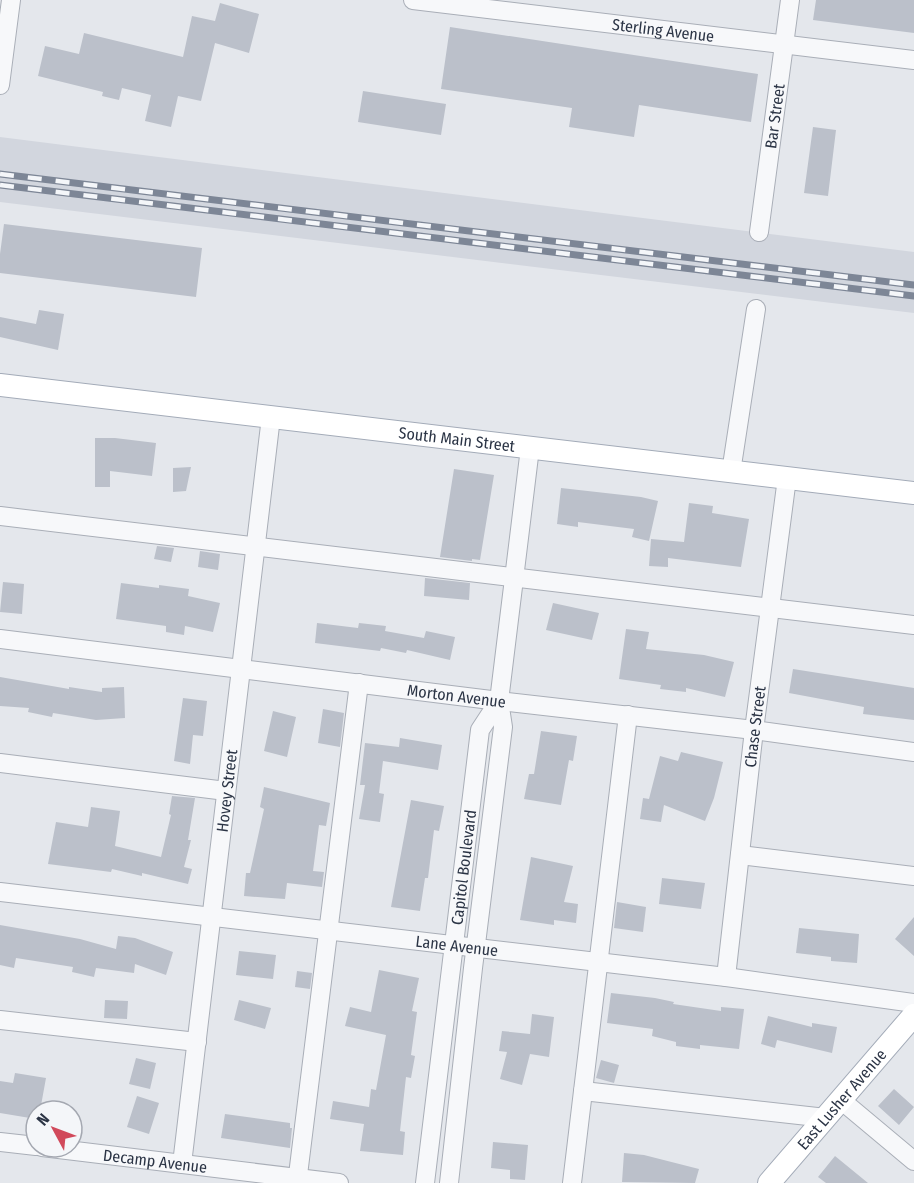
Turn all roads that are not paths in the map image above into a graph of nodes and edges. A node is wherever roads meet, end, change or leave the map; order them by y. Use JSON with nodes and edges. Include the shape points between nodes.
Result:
{"nodes":[{"id":1,"x":11,"y":0,"type":"edge"},
{"id":2,"x":413,"y":0,"type":"edge"},
{"id":3,"x":790,"y":0,"type":"edge"},
{"id":4,"x":783,"y":45,"type":"junction"},
{"id":5,"x":914,"y":60,"type":"edge"},
{"id":6,"x":0,"y":85,"type":"edge"},
{"id":7,"x":759,"y":232,"type":"dead end"},
{"id":8,"x":756,"y":309,"type":"dead end"},
{"id":9,"x":0,"y":385,"type":"edge"},
{"id":10,"x":271,"y":417,"type":"junction"},
{"id":11,"x":530,"y":448,"type":"junction"},
{"id":12,"x":731,"y":472,"type":"junction"},
{"id":13,"x":787,"y":478,"type":"junction"},
{"id":14,"x":914,"y":493,"type":"edge"},
{"id":15,"x":0,"y":516,"type":"edge"},
{"id":16,"x":255,"y":546,"type":"junction"},
{"id":17,"x":514,"y":577,"type":"junction"},
{"id":18,"x":770,"y":608,"type":"junction"},
{"id":19,"x":914,"y":625,"type":"edge"},
{"id":20,"x":0,"y":639,"type":"edge"},
{"id":21,"x":241,"y":668,"type":"junction"},
{"id":22,"x":359,"y":683,"type":"junction"},
{"id":23,"x":499,"y":701,"type":"junction"},
{"id":24,"x":628,"y":715,"type":"junction"},
{"id":25,"x":754,"y":730,"type":"junction"},
{"id":26,"x":914,"y":752,"type":"edge"},
{"id":27,"x":0,"y":763,"type":"edge"},
{"id":28,"x":226,"y":791,"type":"junction"},
{"id":29,"x":740,"y":855,"type":"junction"},
{"id":30,"x":914,"y":876,"type":"edge"},
{"id":31,"x":0,"y":892,"type":"edge"},
{"id":32,"x":211,"y":918,"type":"junction"},
{"id":33,"x":328,"y":931,"type":"junction"},
{"id":34,"x":455,"y":945,"type":"junction"},
{"id":35,"x":475,"y":948,"type":"junction"},
{"id":36,"x":598,"y":962,"type":"junction"},
{"id":37,"x":726,"y":977,"type":"junction"},
{"id":38,"x":914,"y":1003,"type":"edge"},
{"id":39,"x":914,"y":1015,"type":"edge"},
{"id":40,"x":0,"y":1020,"type":"edge"},
{"id":41,"x":197,"y":1041,"type":"junction"},
{"id":42,"x":583,"y":1091,"type":"junction"},
{"id":43,"x":841,"y":1100,"type":"junction"},
{"id":44,"x":826,"y":1118,"type":"junction"},
{"id":45,"x":0,"y":1142,"type":"edge"},
{"id":46,"x":24,"y":1145,"type":"edge"},
{"id":47,"x":84,"y":1152,"type":"edge"},
{"id":48,"x":914,"y":1161,"type":"edge"},
{"id":49,"x":182,"y":1164,"type":"junction"},
{"id":50,"x":297,"y":1180,"type":"edge"},
{"id":51,"x":339,"y":1183,"type":"edge"},
{"id":52,"x":425,"y":1183,"type":"edge"},
{"id":53,"x":449,"y":1183,"type":"edge"},
{"id":54,"x":572,"y":1183,"type":"edge"},
{"id":55,"x":769,"y":1183,"type":"edge"}],
"edges":[{"from":1,"to":6,"type":"street"},
{"from":2,"to":4,"type":"street","name":"Sterling Avenue"},
{"from":3,"to":4,"type":"street","name":"Bar Street"},
{"from":4,"to":5,"type":"street","name":"Sterling Avenue"},
{"from":4,"to":7,"type":"street","name":"Bar Street"},
{"from":8,"to":12,"type":"street"},
{"from":9,"to":10,"type":"main road","name":"South Main Street"},
{"from":10,"to":11,"type":"main road","name":"South Main Street"},
{"from":10,"to":16,"type":"street","name":"Hovey Street"},
{"from":11,"to":12,"type":"main road","name":"South Main Street"},
{"from":11,"to":17,"type":"street","name":"Capitol Boulevard"},
{"from":12,"to":13,"type":"main road","name":"South Main Street"},
{"from":13,"to":14,"type":"main road","name":"South Main Street"},
{"from":13,"to":18,"type":"street","name":"Chase Street"},
{"from":15,"to":16,"type":"street"},
{"from":16,"to":17,"type":"street"},
{"from":16,"to":21,"type":"street","name":"Hovey Street"},
{"from":17,"to":18,"type":"street"},
{"from":17,"to":23,"type":"street","name":"Capitol Boulevard"},
{"from":18,"to":19,"type":"street"},
{"from":18,"to":25,"type":"street","name":"Chase Street"},
{"from":20,"to":21,"type":"street","name":"Morton Avenue"},
{"from":21,"to":22,"type":"street","name":"Morton Avenue"},
{"from":21,"to":28,"type":"street","name":"Hovey Street"},
{"from":22,"to":23,"type":"street","name":"Morton Avenue"},
{"from":22,"to":33,"type":"street"},
{"from":23,"to":24,"type":"street","name":"Morton Avenue"},
{"from":23,"to":34,"type":"street","name":"Capitol Boulevard","via":[[480,730]]},
{"from":23,"to":35,"type":"street","name":"Capitol Boulevard","via":[[503,727]]},
{"from":24,"to":25,"type":"street","name":"Morton Avenue"},
{"from":24,"to":36,"type":"street"},
{"from":25,"to":26,"type":"street","name":"Morton Avenue"},
{"from":25,"to":29,"type":"street","name":"Chase Street"},
{"from":27,"to":28,"type":"street"},
{"from":28,"to":32,"type":"street","name":"Hovey Street"},
{"from":29,"to":30,"type":"street"},
{"from":29,"to":37,"type":"street","name":"Chase Street"},
{"from":31,"to":32,"type":"street","name":"Lane Avenue"},
{"from":32,"to":33,"type":"street","name":"Lane Avenue"},
{"from":32,"to":41,"type":"street","name":"Hovey Street"},
{"from":33,"to":34,"type":"street","name":"Lane Avenue"},
{"from":33,"to":50,"type":"street"},
{"from":34,"to":35,"type":"street","name":"Lane Avenue"},
{"from":34,"to":52,"type":"street","name":"Capitol Boulevard"},
{"from":35,"to":36,"type":"street","name":"Lane Avenue"},
{"from":35,"to":53,"type":"street","name":"Capitol Boulevard"},
{"from":36,"to":37,"type":"street","name":"Lane Avenue"},
{"from":36,"to":42,"type":"street"},
{"from":37,"to":38,"type":"street","name":"Lane Avenue"},
{"from":39,"to":43,"type":"main road","name":"East Lusher Avenue"},
{"from":40,"to":41,"type":"street"},
{"from":41,"to":49,"type":"street","name":"Hovey Street"},
{"from":42,"to":44,"type":"street"},
{"from":42,"to":54,"type":"street"},
{"from":43,"to":44,"type":"main road","name":"East Lusher Avenue"},
{"from":43,"to":48,"type":"street"},
{"from":44,"to":55,"type":"main road","name":"East Lusher Avenue"},
{"from":45,"to":46,"type":"street"},
{"from":47,"to":49,"type":"street","name":"Decamp Avenue"},
{"from":49,"to":50,"type":"street","name":"Decamp Avenue"},
{"from":50,"to":51,"type":"street","name":"Decamp Avenue"}]}
